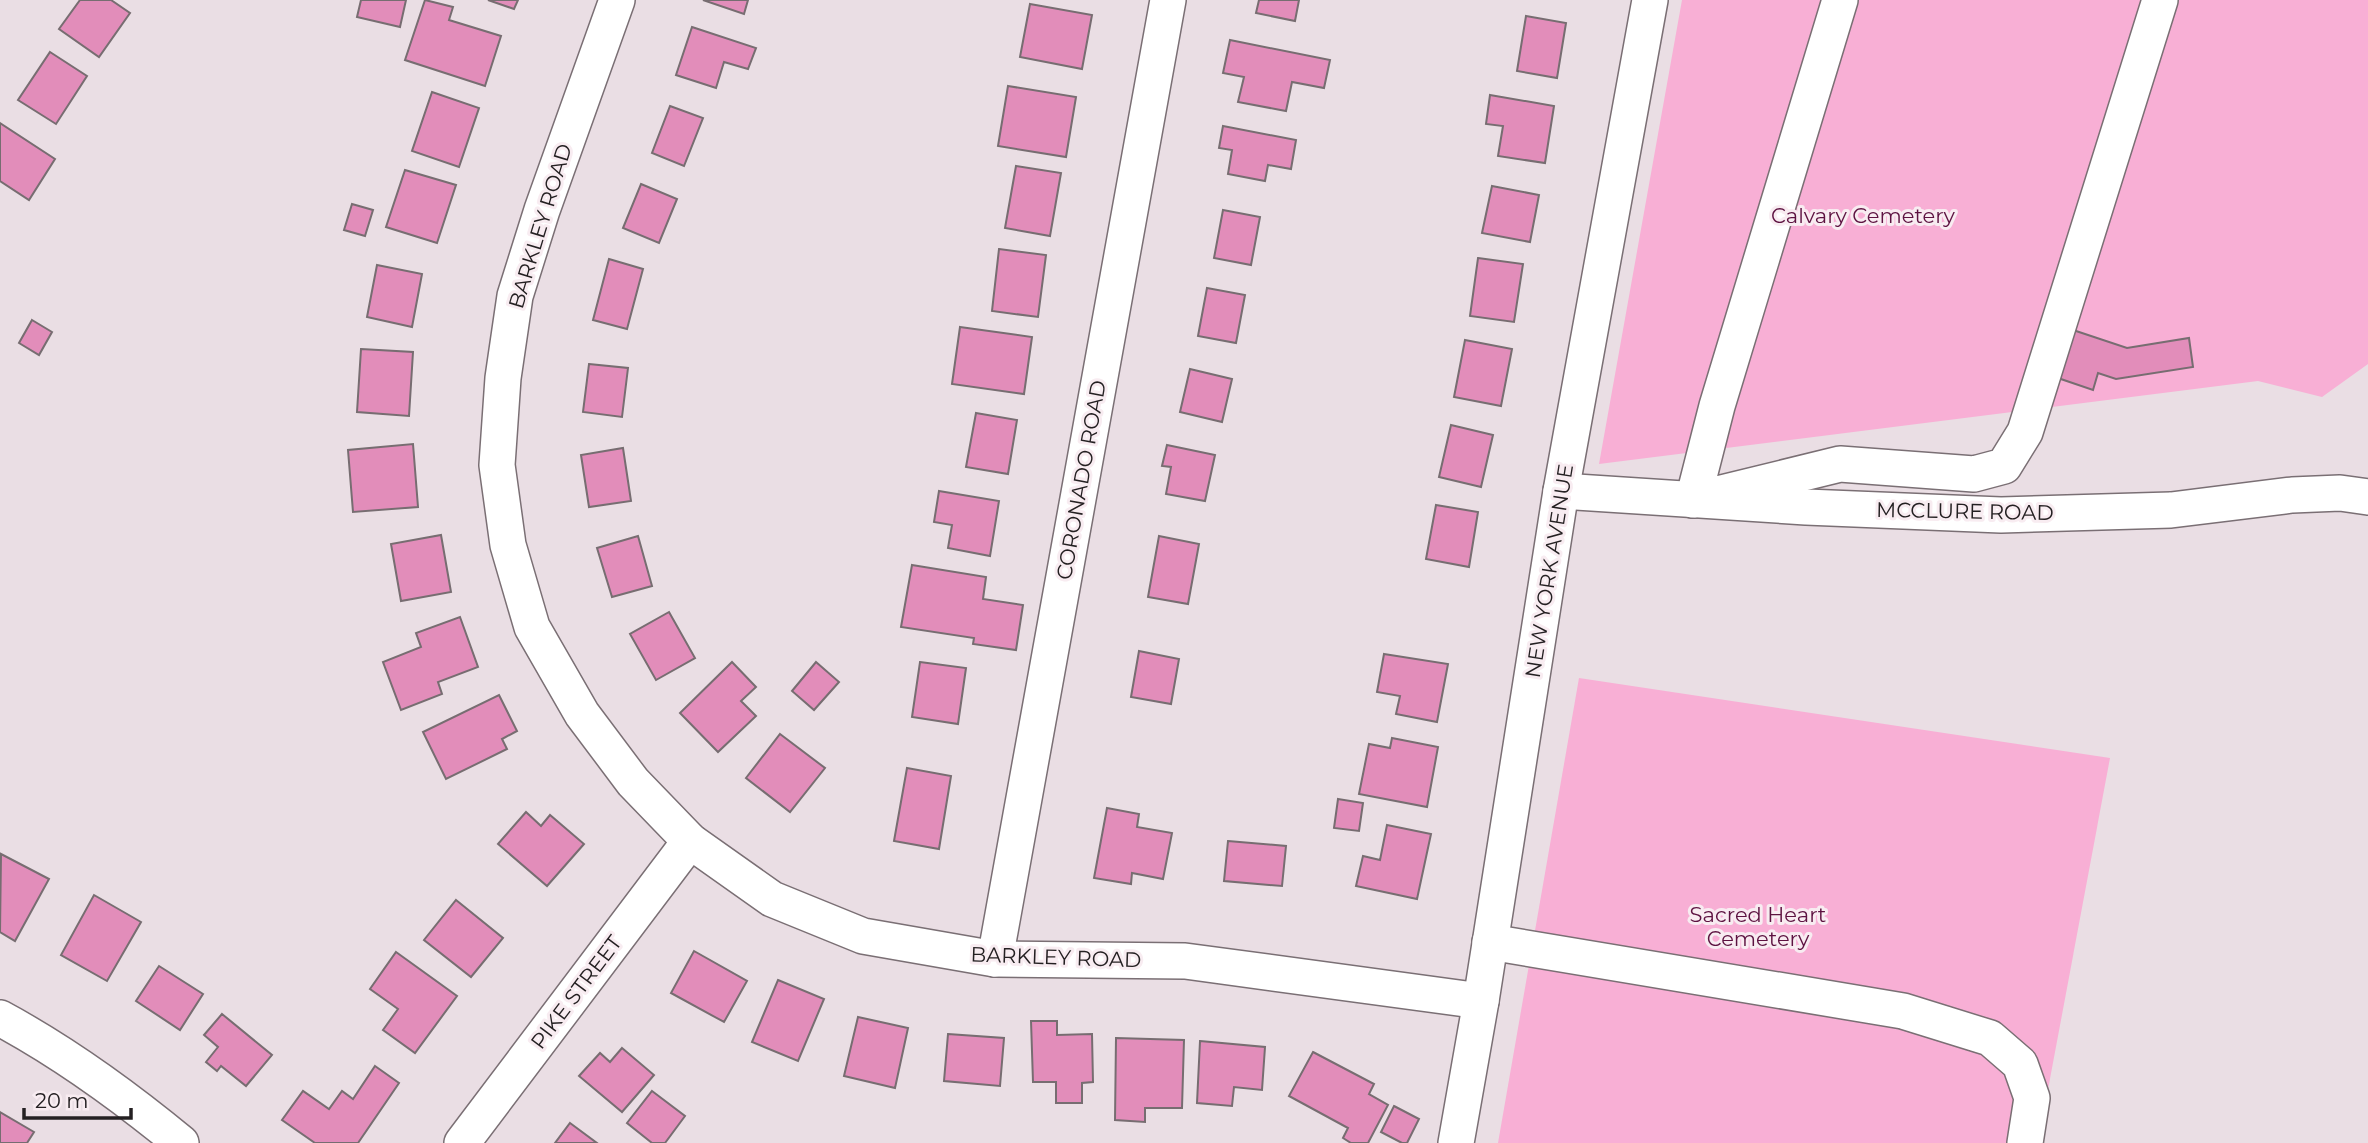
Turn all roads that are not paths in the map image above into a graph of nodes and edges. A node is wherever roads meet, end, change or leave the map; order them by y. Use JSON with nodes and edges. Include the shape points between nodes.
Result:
{"nodes":[{"id":1,"x":617,"y":0,"type":"edge"},
{"id":2,"x":1168,"y":0,"type":"edge"},
{"id":3,"x":1650,"y":0,"type":"edge"},
{"id":4,"x":1840,"y":0,"type":"edge"},
{"id":5,"x":2160,"y":0,"type":"edge"},
{"id":6,"x":1561,"y":491,"type":"junction"},
{"id":7,"x":2368,"y":496,"type":"edge"},
{"id":8,"x":1693,"y":500,"type":"junction"},
{"id":9,"x":690,"y":841,"type":"junction"},
{"id":10,"x":1490,"y":942,"type":"junction"},
{"id":11,"x":995,"y":959,"type":"junction"},
{"id":12,"x":1480,"y":1001,"type":"junction"},
{"id":13,"x":0,"y":1018,"type":"edge"},
{"id":14,"x":181,"y":1143,"type":"edge"},
{"id":15,"x":462,"y":1143,"type":"edge"},
{"id":16,"x":1456,"y":1143,"type":"edge"},
{"id":17,"x":2025,"y":1143,"type":"edge"}],
"edges":[{"from":1,"to":9,"type":"street","name":"BARKLEY ROAD","via":[[515,296],[497,465],[508,545],[532,627],[582,714],[633,782]]},
{"from":2,"to":11,"type":"street","name":"CORONADO ROAD"},
{"from":3,"to":6,"type":"street","name":"NEW YORK AVENUE"},
{"from":4,"to":8,"type":"street"},
{"from":5,"to":8,"type":"street","via":[[2025,432],[2004,466],[1974,474],[1840,464]]},
{"from":6,"to":8,"type":"street","name":"MCCLURE ROAD"},
{"from":6,"to":10,"type":"street","name":"NEW YORK AVENUE"},
{"from":7,"to":8,"type":"street","name":"MCCLURE ROAD","via":[[2292,495],[2171,510],[2001,515]]},
{"from":9,"to":11,"type":"street","name":"BARKLEY ROAD","via":[[772,899],[863,936]]},
{"from":9,"to":15,"type":"street","name":"PIKE STREET"},
{"from":10,"to":12,"type":"street","name":"NEW YORK AVENUE"},
{"from":10,"to":17,"type":"street","via":[[1903,1011],[1990,1038],[2020,1064],[2032,1098]]},
{"from":11,"to":12,"type":"street","name":"BARKLEY ROAD","via":[[1185,961]]},
{"from":12,"to":16,"type":"street","name":"NEW YORK AVENUE"},
{"from":13,"to":14,"type":"street","via":[[103,1082]]}]}
